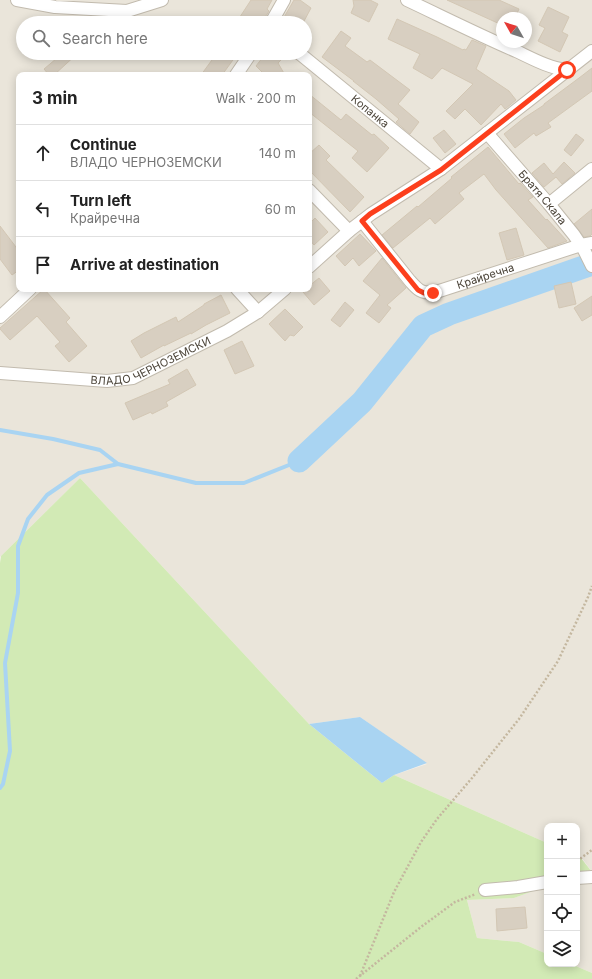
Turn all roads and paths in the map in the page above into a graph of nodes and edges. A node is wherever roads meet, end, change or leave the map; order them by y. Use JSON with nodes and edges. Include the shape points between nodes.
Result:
{"nodes":[{"id":1,"x":17,"y":0,"type":"edge"},
{"id":2,"x":162,"y":0,"type":"edge"},
{"id":3,"x":284,"y":0,"type":"edge"},
{"id":4,"x":407,"y":0,"type":"edge"},
{"id":5,"x":423,"y":4,"type":"edge"},
{"id":6,"x":275,"y":16,"type":"edge"},
{"id":7,"x":592,"y":51,"type":"edge"},
{"id":8,"x":246,"y":60,"type":"edge"},
{"id":9,"x":307,"y":60,"type":"edge"},
{"id":10,"x":567,"y":70,"type":"junction"},
{"id":11,"x":238,"y":72,"type":"edge"},
{"id":12,"x":487,"y":133,"type":"junction"},
{"id":13,"x":592,"y":169,"type":"edge"},
{"id":14,"x":441,"y":170,"type":"junction"},
{"id":15,"x":312,"y":193,"type":"edge"},
{"id":16,"x":549,"y":204,"type":"junction"},
{"id":17,"x":362,"y":221,"type":"junction"},
{"id":18,"x":349,"y":231,"type":"junction"},
{"id":19,"x":585,"y":246,"type":"edge"},
{"id":20,"x":312,"y":264,"type":"edge"},
{"id":21,"x":592,"y":266,"type":"edge"},
{"id":22,"x":27,"y":292,"type":"edge"},
{"id":23,"x":240,"y":292,"type":"edge"},
{"id":24,"x":281,"y":292,"type":"edge"},
{"id":25,"x":258,"y":312,"type":"junction"},
{"id":26,"x":0,"y":317,"type":"edge"},
{"id":27,"x":0,"y":373,"type":"edge"},
{"id":28,"x":592,"y":586,"type":"edge"},
{"id":29,"x":592,"y":850,"type":"edge"},
{"id":30,"x":580,"y":859,"type":"edge"},
{"id":31,"x":592,"y":877,"type":"edge"},
{"id":32,"x":580,"y":878,"type":"edge"},
{"id":33,"x":544,"y":883,"type":"edge"},
{"id":34,"x":485,"y":890,"type":"joint"},
{"id":35,"x":360,"y":976,"type":"junction"},
{"id":36,"x":356,"y":979,"type":"edge"}],
"edges":[{"from":1,"to":2,"type":"street","via":[[55,7],[127,11]]},
{"from":3,"to":6,"type":"street"},
{"from":4,"to":5,"type":"street"},
{"from":5,"to":10,"type":"street","via":[[491,40],[556,69]]},
{"from":7,"to":10,"type":"street"},
{"from":8,"to":11,"type":"street"},
{"from":9,"to":14,"type":"street","name":"Копанка"},
{"from":10,"to":12,"type":"street"},
{"from":12,"to":14,"type":"street"},
{"from":12,"to":16,"type":"street","name":"Братя Скала"},
{"from":13,"to":16,"type":"street"},
{"from":14,"to":17,"type":"street"},
{"from":15,"to":18,"type":"street"},
{"from":16,"to":19,"type":"street","name":"Братя Скала"},
{"from":17,"to":18,"type":"street"},
{"from":17,"to":19,"type":"street","name":"Крайречна","via":[[410,281],[424,293],[433,293]]},
{"from":18,"to":20,"type":"street"},
{"from":19,"to":21,"type":"street","name":"Братя Скала"},
{"from":22,"to":26,"type":"street"},
{"from":23,"to":25,"type":"street"},
{"from":24,"to":25,"type":"street","name":"ВЛАДО ЧЕРНОЗЕМСКИ"},
{"from":25,"to":27,"type":"street","name":"ВЛАДО ЧЕРНОЗЕМСКИ","via":[[227,331],[133,378],[107,381]]},
{"from":28,"to":35,"type":"path","via":[[558,661],[519,719],[421,842],[394,892]]},
{"from":29,"to":30,"type":"path"},
{"from":31,"to":32,"type":"street"},
{"from":33,"to":34,"type":"street"},
{"from":34,"to":35,"type":"path","via":[[455,902]]},
{"from":35,"to":36,"type":"path"}]}
